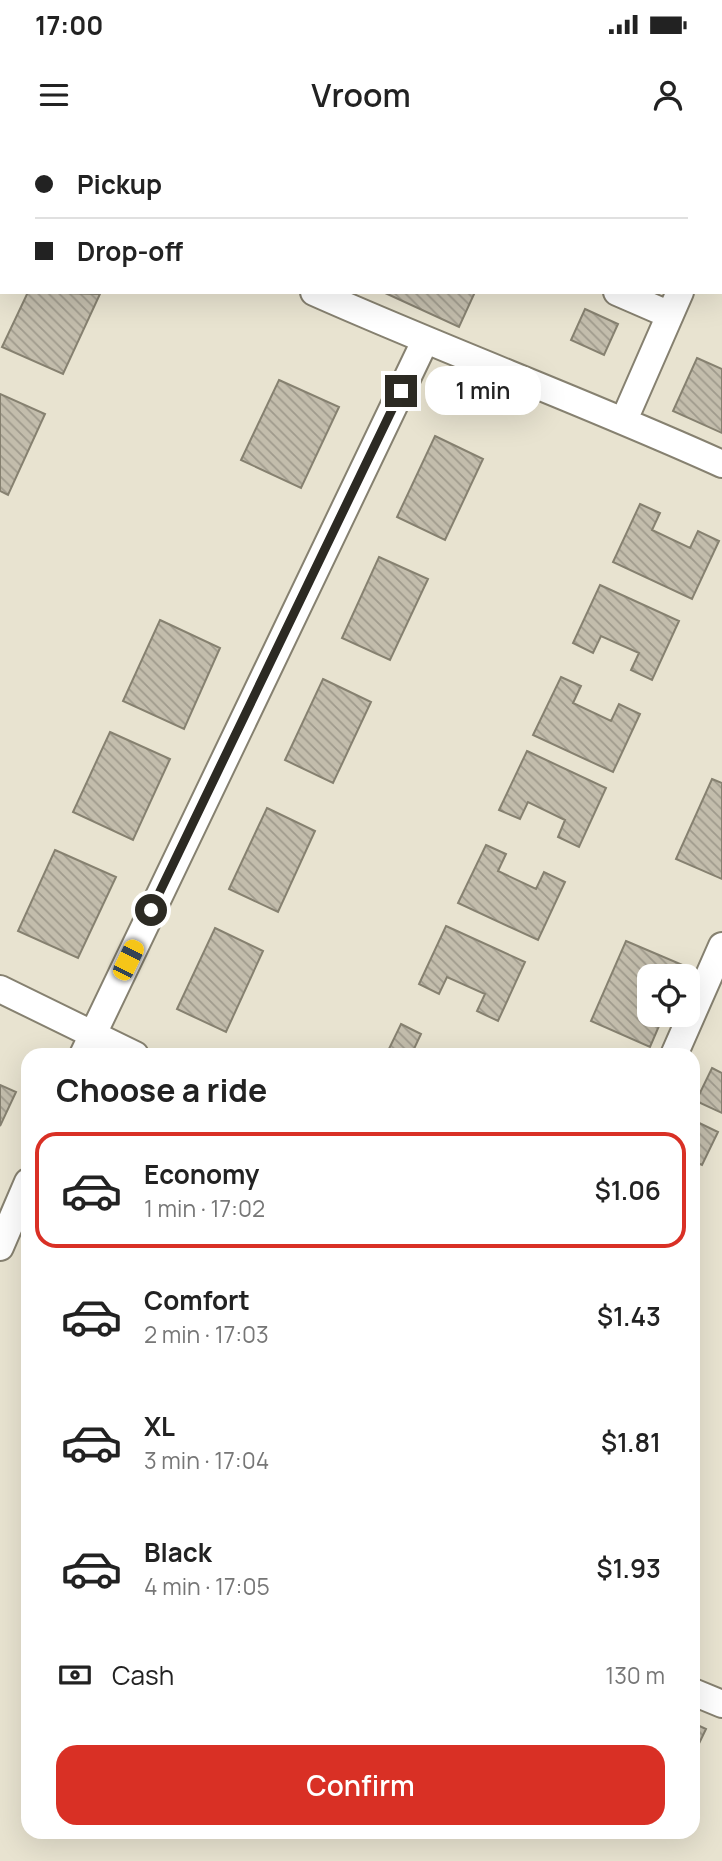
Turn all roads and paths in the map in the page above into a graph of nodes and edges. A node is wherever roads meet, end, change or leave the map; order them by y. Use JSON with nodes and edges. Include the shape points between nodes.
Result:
{"nodes":[{"id":1,"x":319,"y":294,"type":"edge"},
{"id":2,"x":627,"y":294,"type":"edge"},
{"id":3,"x":675,"y":304,"type":"edge"},
{"id":4,"x":425,"y":341,"type":"junction"},
{"id":5,"x":624,"y":420,"type":"junction"},
{"id":6,"x":722,"y":464,"type":"edge"},
{"id":7,"x":722,"y":946,"type":"edge"},
{"id":8,"x":0,"y":989,"type":"edge"},
{"id":9,"x":87,"y":1045,"type":"edge"},
{"id":10,"x":677,"y":1048,"type":"edge"},
{"id":11,"x":21,"y":1198,"type":"edge"},
{"id":12,"x":0,"y":1247,"type":"edge"},
{"id":13,"x":700,"y":1695,"type":"edge"},
{"id":14,"x":722,"y":1704,"type":"edge"}],
"edges":[{"from":1,"to":4,"type":"street"},
{"from":2,"to":3,"type":"street"},
{"from":3,"to":5,"type":"street"},
{"from":4,"to":5,"type":"street"},
{"from":4,"to":9,"type":"street"},
{"from":5,"to":6,"type":"street"},
{"from":7,"to":10,"type":"street"},
{"from":8,"to":9,"type":"street"},
{"from":11,"to":12,"type":"street"},
{"from":13,"to":14,"type":"street"}]}
